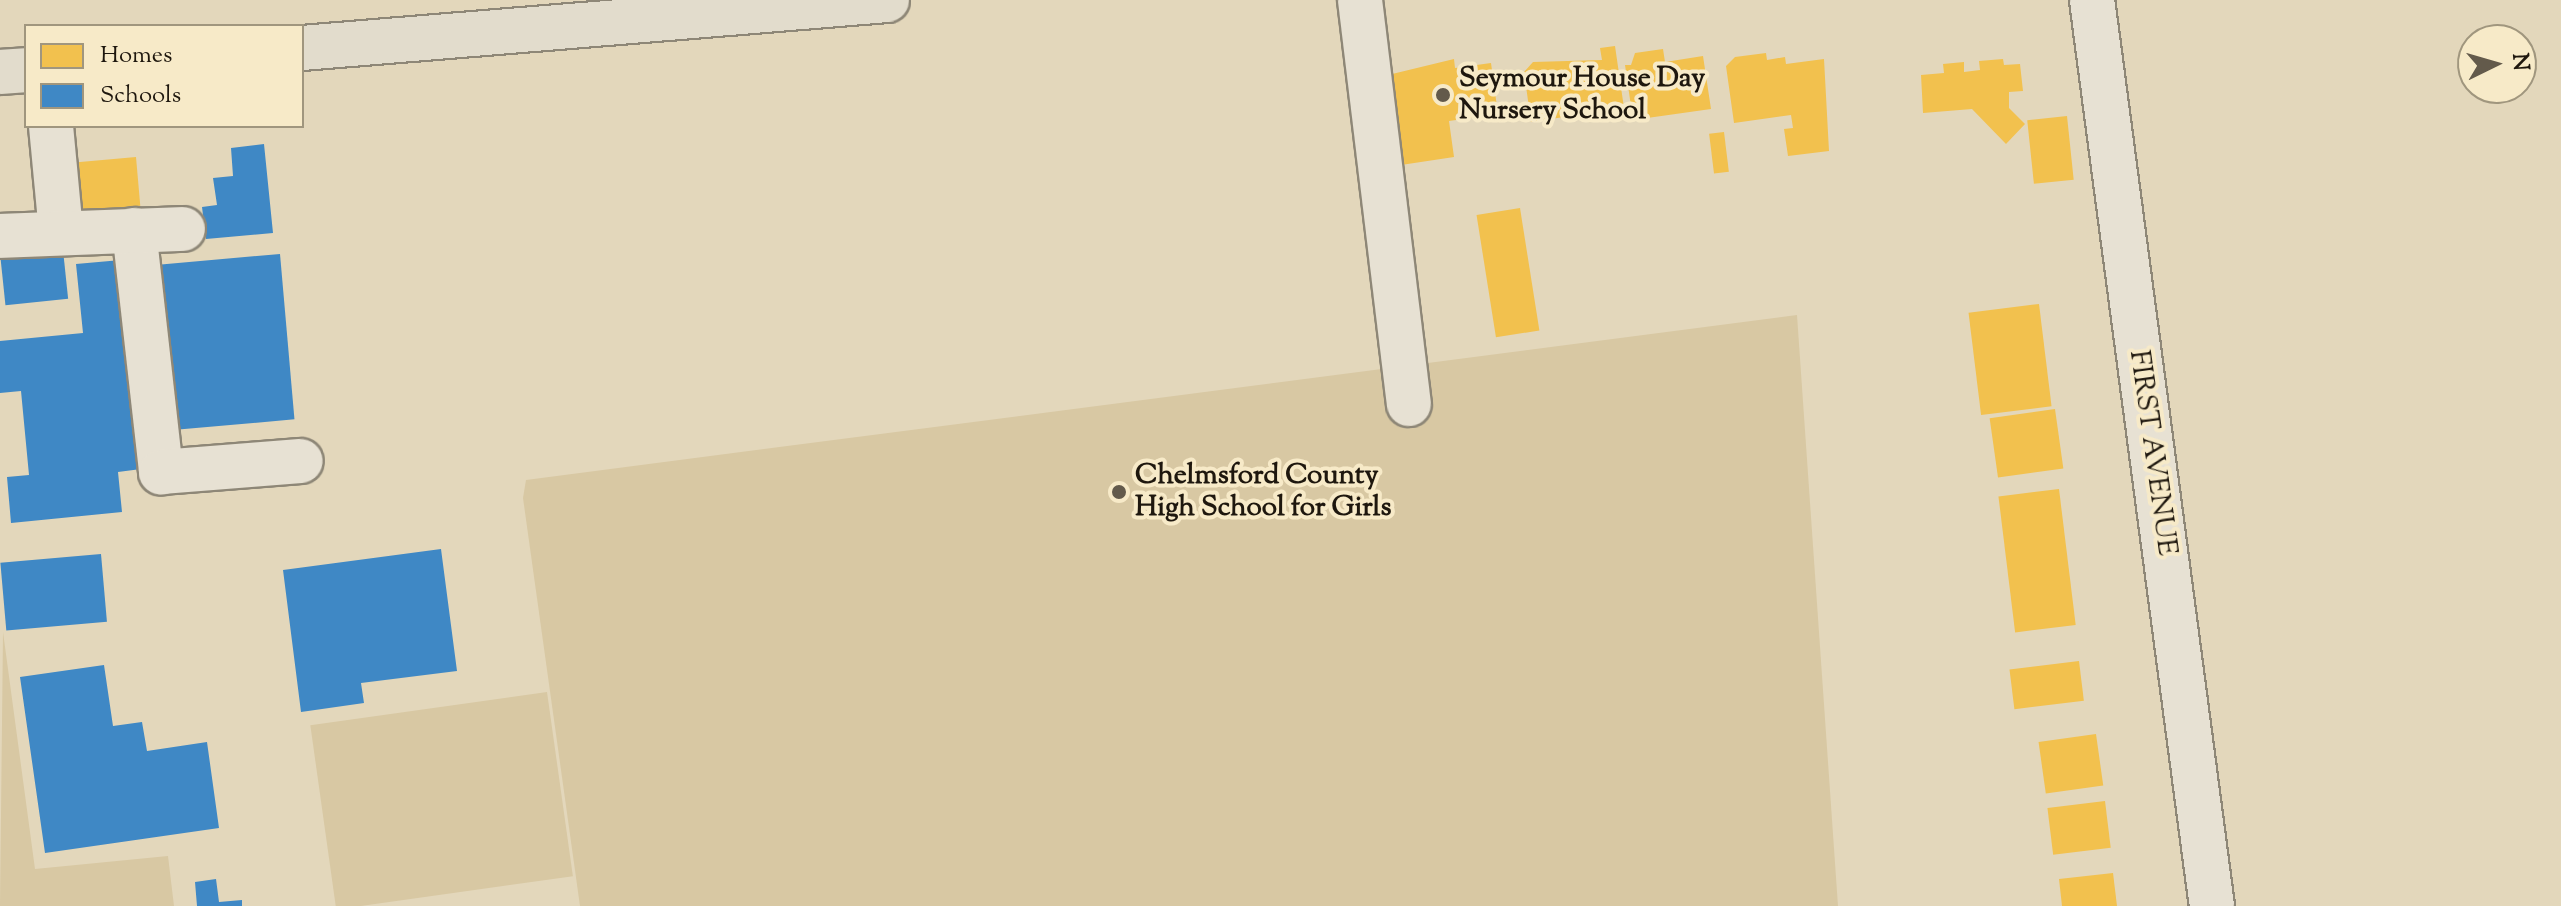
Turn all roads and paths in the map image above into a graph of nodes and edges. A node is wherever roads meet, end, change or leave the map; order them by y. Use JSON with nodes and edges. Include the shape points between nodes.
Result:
{"nodes":[{"id":1,"x":887,"y":0,"type":"edge"},
{"id":2,"x":1360,"y":0,"type":"edge"},
{"id":3,"x":2092,"y":0,"type":"edge"},
{"id":4,"x":304,"y":48,"type":"edge"},
{"id":5,"x":24,"y":70,"type":"edge"},
{"id":6,"x":0,"y":72,"type":"edge"},
{"id":7,"x":51,"y":128,"type":"edge"},
{"id":8,"x":183,"y":229,"type":"dead end"},
{"id":9,"x":134,"y":230,"type":"junction"},
{"id":10,"x":61,"y":231,"type":"junction"},
{"id":11,"x":0,"y":236,"type":"edge"},
{"id":12,"x":1409,"y":404,"type":"dead end"},
{"id":13,"x":301,"y":461,"type":"dead end"},
{"id":14,"x":2212,"y":906,"type":"edge"}],
"edges":[{"from":1,"to":4,"type":"main road"},
{"from":2,"to":12,"type":"street"},
{"from":3,"to":14,"type":"street","name":"FIRST AVENUE"},
{"from":5,"to":6,"type":"main road"},
{"from":7,"to":10,"type":"street"},
{"from":8,"to":9,"type":"street"},
{"from":9,"to":10,"type":"street"},
{"from":9,"to":13,"type":"street","via":[[161,472]]},
{"from":10,"to":11,"type":"street"}]}
